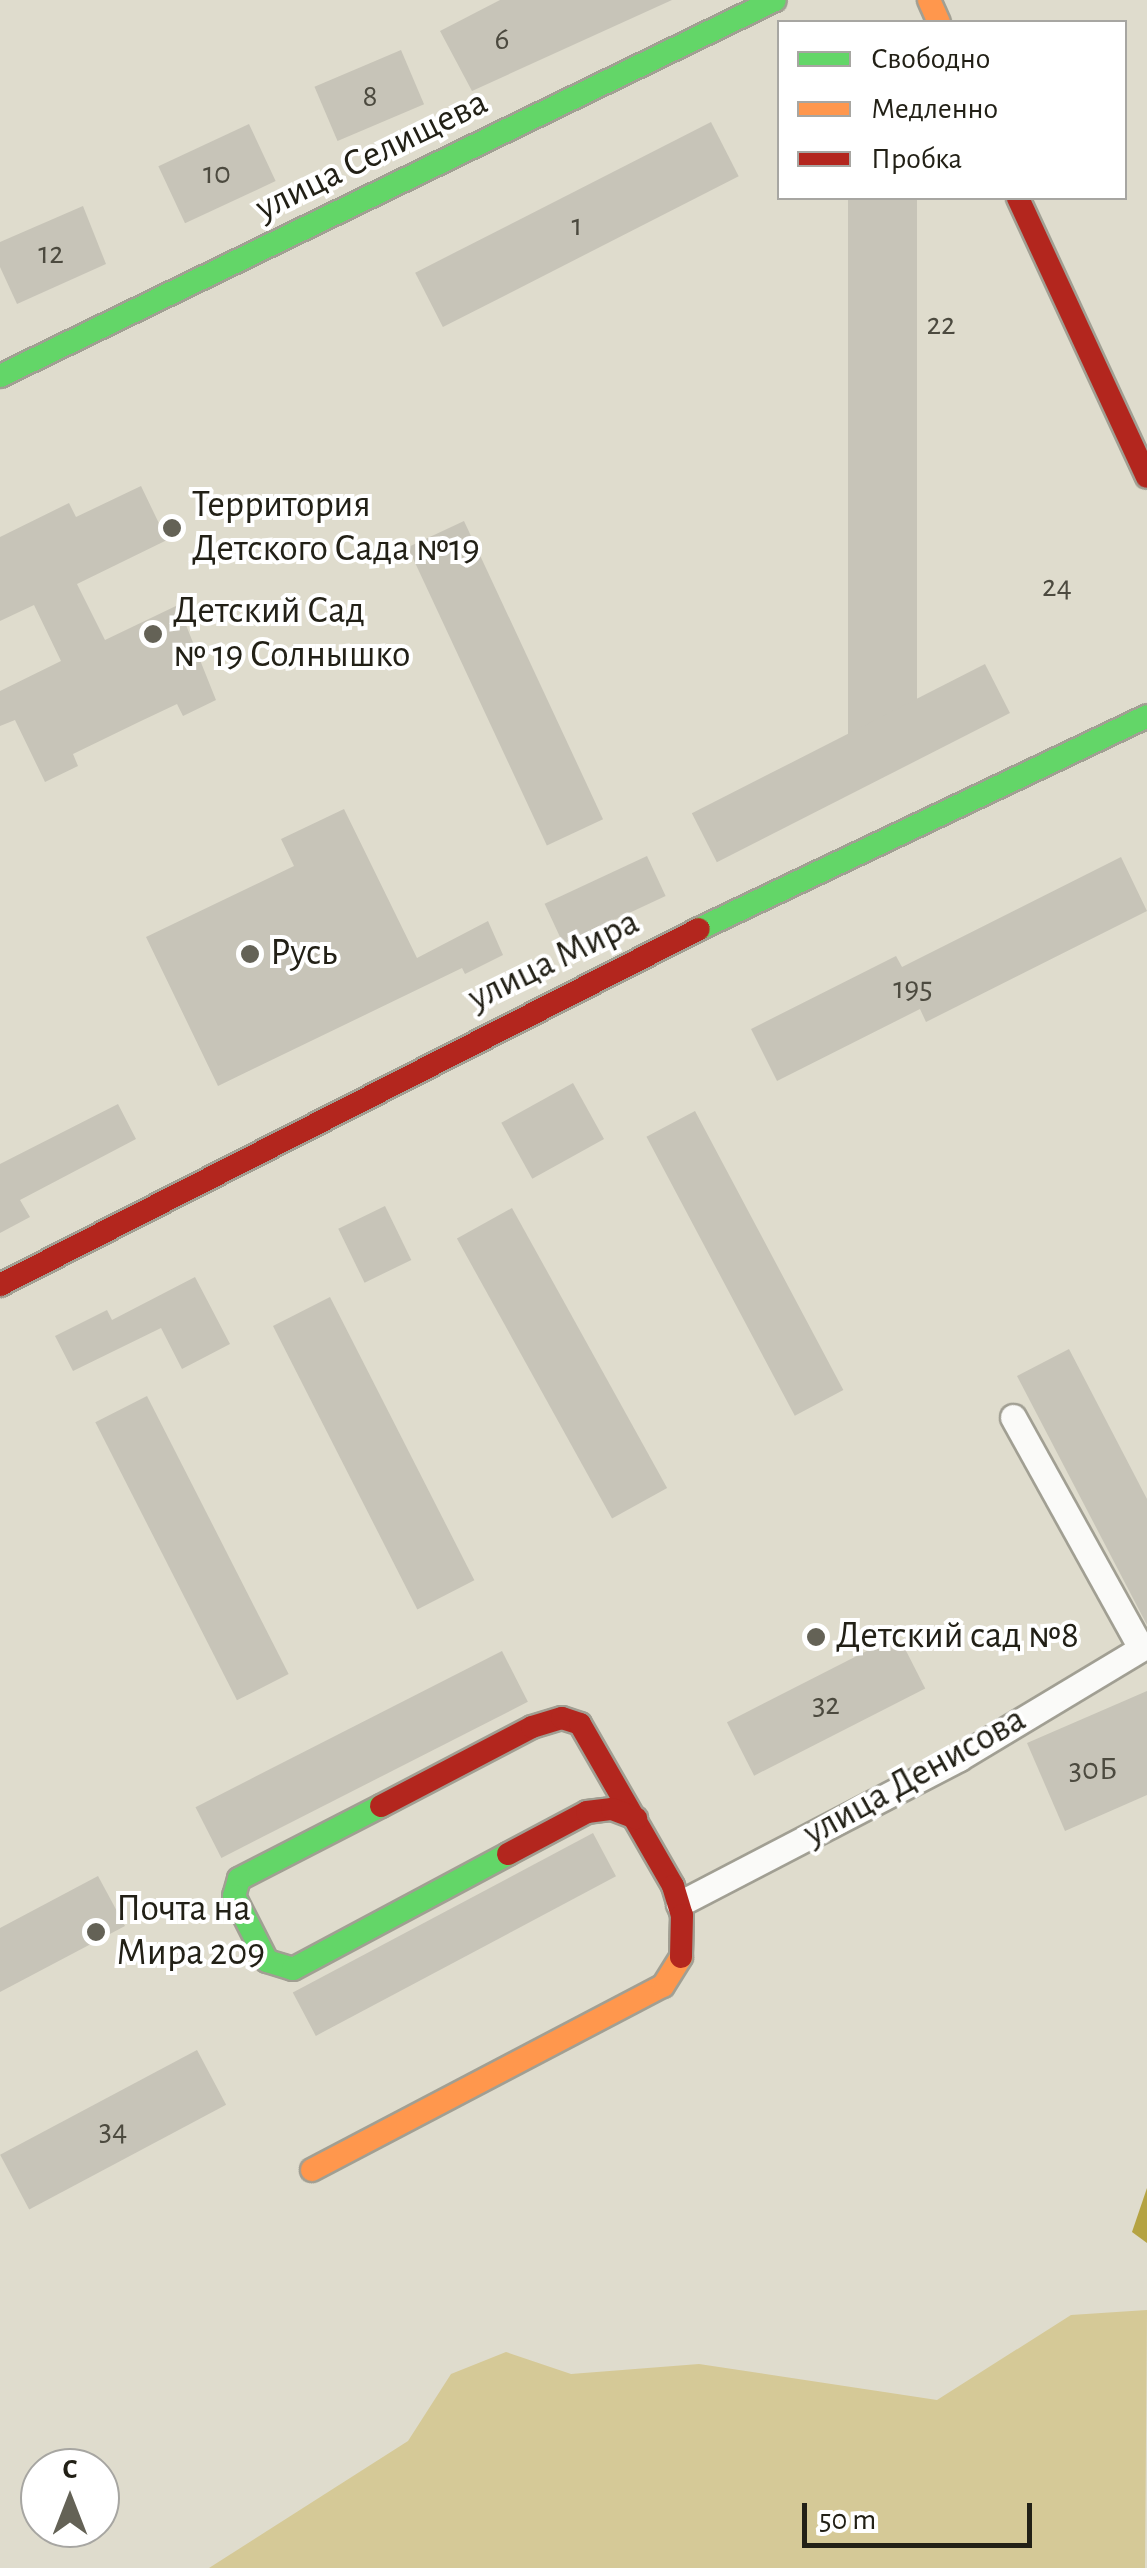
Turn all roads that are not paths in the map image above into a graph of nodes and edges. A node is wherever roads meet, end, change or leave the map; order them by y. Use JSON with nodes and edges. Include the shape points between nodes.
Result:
{"nodes":[{"id":1,"x":775,"y":0,"type":"edge"},
{"id":2,"x":1019,"y":200,"type":"edge"},
{"id":3,"x":0,"y":376,"type":"edge"},
{"id":4,"x":1147,"y":477,"type":"edge"},
{"id":5,"x":1147,"y":716,"type":"edge"},
{"id":6,"x":0,"y":1286,"type":"edge"},
{"id":7,"x":1013,"y":1416,"type":"dead end"},
{"id":8,"x":1144,"y":1647,"type":"edge"},
{"id":9,"x":608,"y":1766,"type":"junction"},
{"id":10,"x":586,"y":1812,"type":"junction"},
{"id":11,"x":636,"y":1818,"type":"junction"},
{"id":12,"x":679,"y":1904,"type":"junction"},
{"id":13,"x":312,"y":2170,"type":"dead end"}],
"edges":[{"from":1,"to":3,"type":"street","name":"улица Селищева"},
{"from":2,"to":4,"type":"street"},
{"from":5,"to":6,"type":"street","name":"улица Мира","via":[[590,982]]},
{"from":7,"to":8,"type":"street"},
{"from":8,"to":12,"type":"street","name":"улица Денисова","via":[[959,1758]]},
{"from":9,"to":10,"type":"street","via":[[604,1793]]},
{"from":9,"to":10,"type":"street","via":[[580,1724],[548,1719],[244,1876],[234,1896],[267,1960],[296,1968]]},
{"from":9,"to":11,"type":"street"},
{"from":10,"to":11,"type":"street","via":[[612,1808]]},
{"from":11,"to":12,"type":"street"},
{"from":12,"to":13,"type":"street","via":[[682,1958],[663,1986]]}]}
